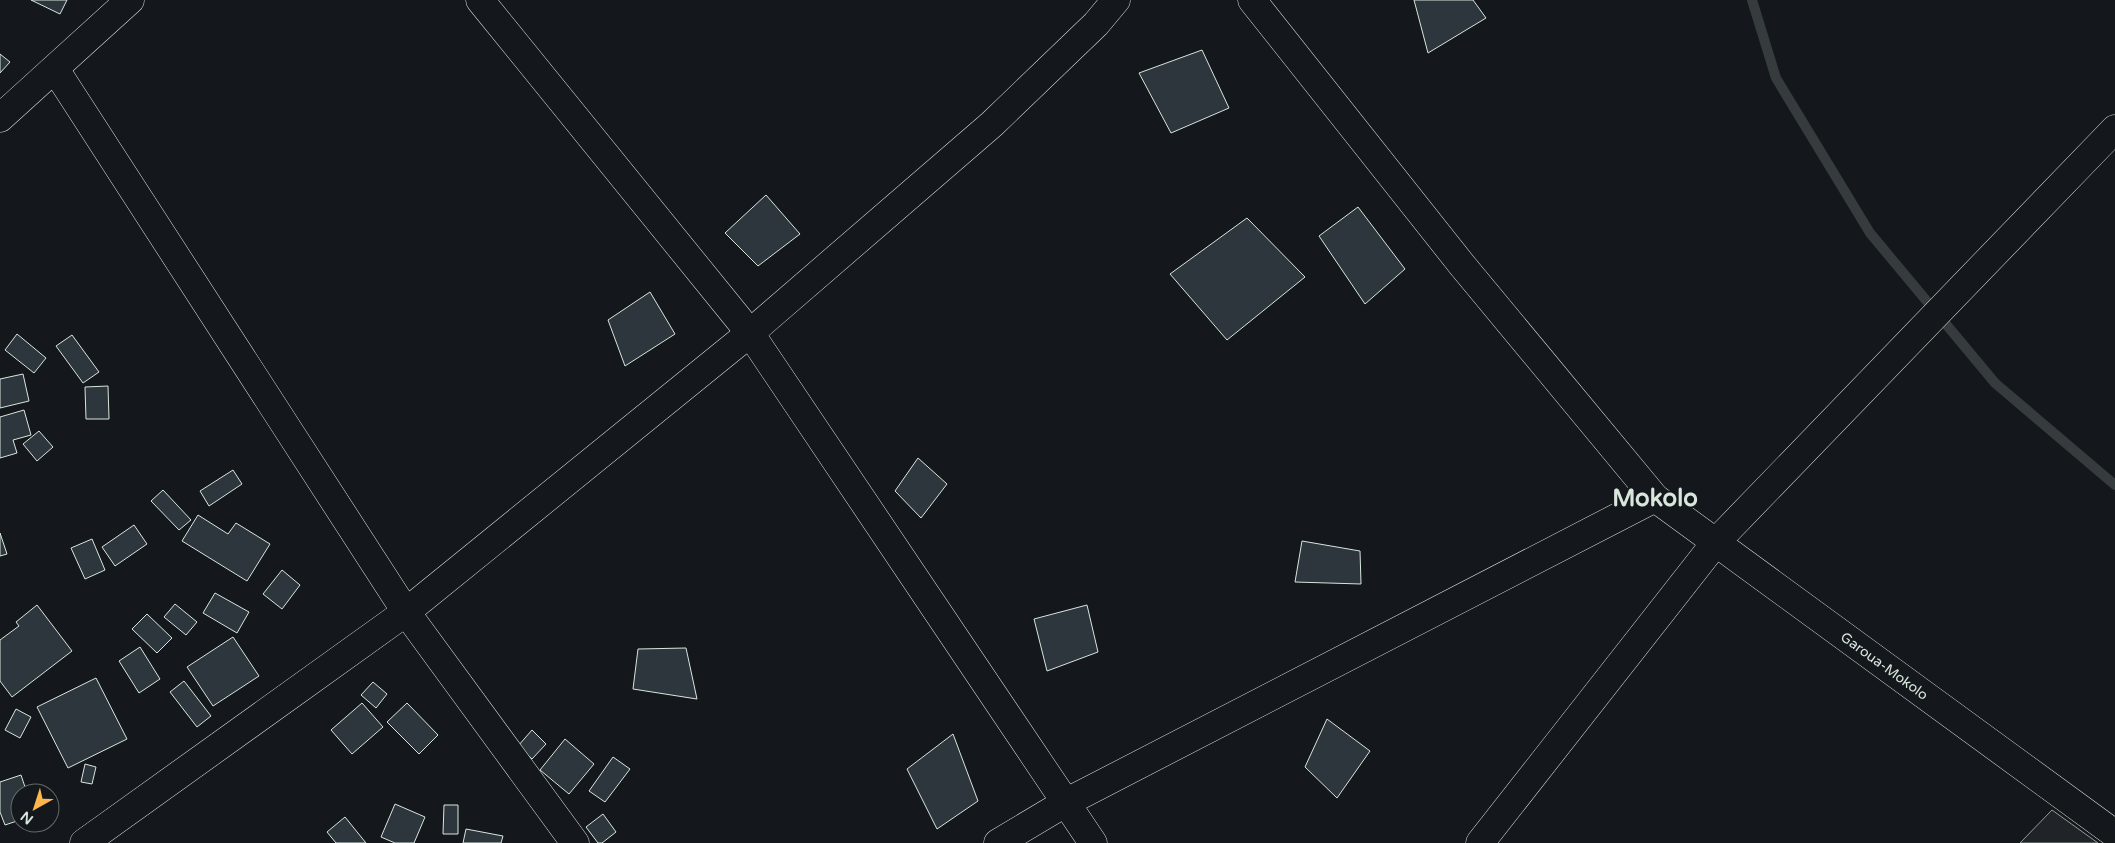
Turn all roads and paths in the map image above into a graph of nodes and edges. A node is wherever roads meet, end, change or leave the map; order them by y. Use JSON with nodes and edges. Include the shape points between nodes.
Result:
{"nodes":[{"id":1,"x":130,"y":0,"type":"edge"},
{"id":2,"x":480,"y":0,"type":"edge"},
{"id":3,"x":1116,"y":0,"type":"edge"},
{"id":4,"x":1252,"y":0,"type":"edge"},
{"id":5,"x":55,"y":69,"type":"junction"},
{"id":6,"x":0,"y":118,"type":"edge"},
{"id":7,"x":2115,"y":129,"type":"edge"},
{"id":8,"x":750,"y":332,"type":"junction"},
{"id":9,"x":1655,"y":498,"type":"junction"},
{"id":10,"x":1716,"y":542,"type":"junction"},
{"id":11,"x":406,"y":612,"type":"junction"},
{"id":12,"x":1065,"y":803,"type":"junction"},
{"id":13,"x":2115,"y":834,"type":"edge"},
{"id":14,"x":84,"y":843,"type":"edge"},
{"id":15,"x":575,"y":843,"type":"edge"},
{"id":16,"x":998,"y":843,"type":"edge"},
{"id":17,"x":1093,"y":843,"type":"edge"},
{"id":18,"x":1480,"y":843,"type":"edge"}],
"edges":[{"from":1,"to":5,"type":"street"},
{"from":2,"to":8,"type":"street"},
{"from":3,"to":8,"type":"street","via":[[1096,24],[992,124]]},
{"from":4,"to":9,"type":"street","name":"Garoua-Mokolo","via":[[1468,272]]},
{"from":5,"to":6,"type":"street"},
{"from":5,"to":11,"type":"street"},
{"from":7,"to":10,"type":"street"},
{"from":8,"to":11,"type":"street"},
{"from":8,"to":12,"type":"street"},
{"from":9,"to":10,"type":"street","name":"Garoua-Mokolo"},
{"from":9,"to":12,"type":"street"},
{"from":10,"to":13,"type":"street","name":"Garoua-Mokolo"},
{"from":10,"to":18,"type":"street"},
{"from":11,"to":14,"type":"street"},
{"from":11,"to":15,"type":"street"},
{"from":12,"to":16,"type":"street"},
{"from":12,"to":17,"type":"street"}]}
